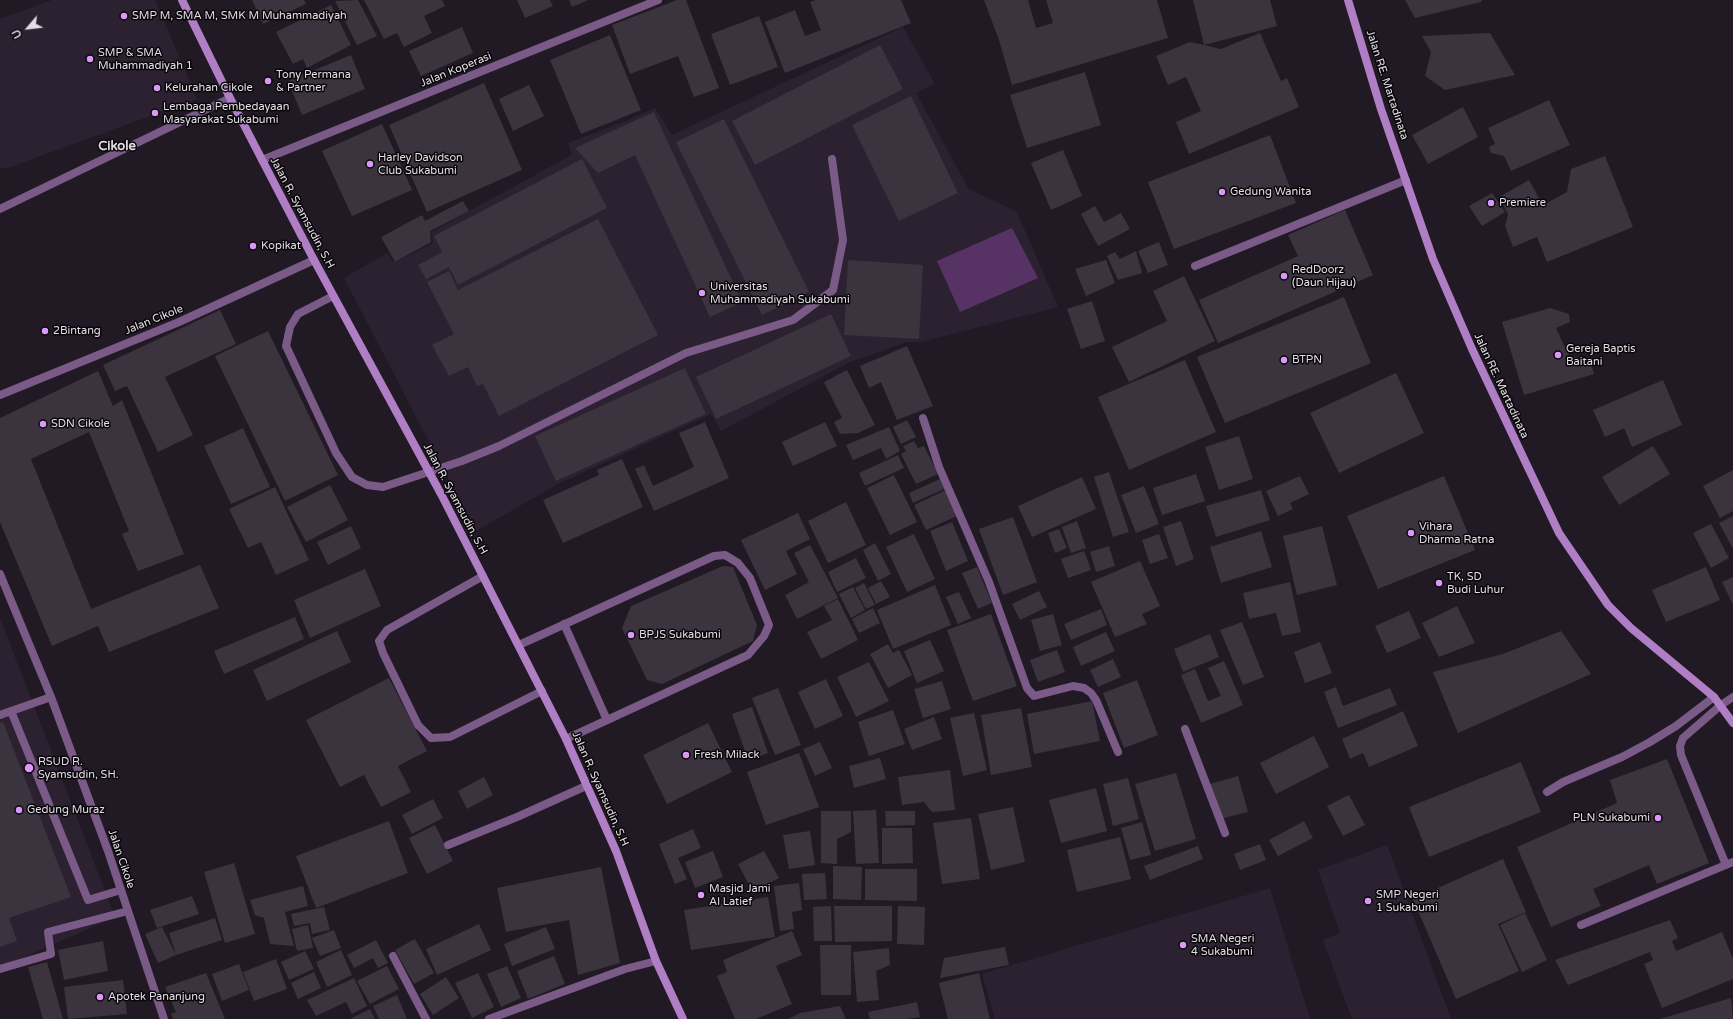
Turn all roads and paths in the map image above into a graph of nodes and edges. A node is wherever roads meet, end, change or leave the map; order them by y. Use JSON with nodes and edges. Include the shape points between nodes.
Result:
{"nodes":[{"id":1,"x":182,"y":0,"type":"edge"},
{"id":2,"x":658,"y":0,"type":"edge"},
{"id":3,"x":1348,"y":0,"type":"edge"},
{"id":4,"x":230,"y":98,"type":"junction"},
{"id":5,"x":832,"y":159,"type":"dead end"},
{"id":6,"x":262,"y":160,"type":"junction"},
{"id":7,"x":1406,"y":180,"type":"junction"},
{"id":8,"x":0,"y":209,"type":"edge"},
{"id":9,"x":314,"y":260,"type":"junction"},
{"id":10,"x":1195,"y":266,"type":"dead end"},
{"id":11,"x":333,"y":296,"type":"junction"},
{"id":12,"x":0,"y":394,"type":"edge"},
{"id":13,"x":923,"y":418,"type":"dead end"},
{"id":14,"x":429,"y":472,"type":"junction"},
{"id":15,"x":0,"y":574,"type":"edge"},
{"id":16,"x":483,"y":576,"type":"junction"},
{"id":17,"x":564,"y":624,"type":"junction"},
{"id":18,"x":519,"y":645,"type":"junction"},
{"id":19,"x":542,"y":691,"type":"junction"},
{"id":20,"x":51,"y":697,"type":"junction"},
{"id":21,"x":1714,"y":697,"type":"junction"},
{"id":22,"x":1733,"y":697,"type":"edge"},
{"id":23,"x":1721,"y":705,"type":"junction"},
{"id":24,"x":11,"y":711,"type":"junction"},
{"id":25,"x":0,"y":715,"type":"edge"},
{"id":26,"x":607,"y":720,"type":"junction"},
{"id":27,"x":1733,"y":723,"type":"edge"},
{"id":28,"x":1185,"y":729,"type":"dead end"},
{"id":29,"x":566,"y":739,"type":"junction"},
{"id":30,"x":1118,"y":752,"type":"dead end"},
{"id":31,"x":586,"y":786,"type":"junction"},
{"id":32,"x":1547,"y":792,"type":"dead end"},
{"id":33,"x":1225,"y":833,"type":"dead end"},
{"id":34,"x":448,"y":845,"type":"dead end"},
{"id":35,"x":1729,"y":864,"type":"edge"},
{"id":36,"x":120,"y":890,"type":"junction"},
{"id":37,"x":128,"y":911,"type":"junction"},
{"id":38,"x":1581,"y":925,"type":"dead end"},
{"id":39,"x":393,"y":956,"type":"dead end"},
{"id":40,"x":656,"y":961,"type":"junction"},
{"id":41,"x":0,"y":969,"type":"edge"},
{"id":42,"x":164,"y":1019,"type":"edge"},
{"id":43,"x":426,"y":1019,"type":"edge"},
{"id":44,"x":489,"y":1019,"type":"edge"},
{"id":45,"x":683,"y":1019,"type":"edge"}],
"edges":[{"from":1,"to":4,"type":"street","name":"Jalan R. Syamsudin, S.H"},
{"from":2,"to":6,"type":"street","name":"Jalan Koperasi"},
{"from":3,"to":7,"type":"street","name":"Jalan RE. Martadinata","via":[[1381,109]]},
{"from":4,"to":6,"type":"street","name":"Jalan R. Syamsudin, S.H"},
{"from":4,"to":8,"type":"street"},
{"from":5,"to":14,"type":"street","via":[[843,240],[833,290],[793,320],[686,353],[499,446]]},
{"from":6,"to":9,"type":"street","name":"Jalan R. Syamsudin, S.H"},
{"from":7,"to":10,"type":"street"},
{"from":7,"to":21,"type":"street","name":"Jalan RE. Martadinata","via":[[1433,259],[1472,350],[1558,533],[1608,605],[1637,633]]},
{"from":9,"to":11,"type":"street","name":"Jalan R. Syamsudin, S.H"},
{"from":9,"to":12,"type":"street","name":"Jalan Cikole","via":[[179,322]]},
{"from":11,"to":14,"type":"street","name":"Jalan R. Syamsudin, S.H"},
{"from":11,"to":14,"type":"street","via":[[298,314],[290,328],[286,346],[336,453],[352,476],[367,485],[383,487]]},
{"from":13,"to":30,"type":"street","via":[[939,467],[989,582],[1027,688],[1034,696],[1073,686],[1084,688],[1096,700]]},
{"from":14,"to":16,"type":"street","name":"Jalan R. Syamsudin, S.H"},
{"from":15,"to":20,"type":"street","name":"Jalan Cikole"},
{"from":16,"to":18,"type":"street","name":"Jalan R. Syamsudin, S.H"},
{"from":16,"to":19,"type":"street","via":[[387,630],[379,640],[418,725],[431,738],[450,737]]},
{"from":17,"to":18,"type":"street"},
{"from":17,"to":26,"type":"street"},
{"from":17,"to":26,"type":"street","via":[[714,556],[725,555],[738,562],[750,578],[769,625],[764,636],[748,655]]},
{"from":18,"to":19,"type":"street","name":"Jalan R. Syamsudin, S.H"},
{"from":19,"to":29,"type":"street","name":"Jalan R. Syamsudin, S.H"},
{"from":20,"to":24,"type":"street"},
{"from":20,"to":36,"type":"street","name":"Jalan Cikole"},
{"from":21,"to":23,"type":"street","name":"Jalan RE. Martadinata"},
{"from":21,"to":32,"type":"street","via":[[1676,726],[1634,751],[1563,782]]},
{"from":22,"to":23,"type":"street"},
{"from":23,"to":27,"type":"street","name":"Jalan RE. Martadinata"},
{"from":23,"to":35,"type":"street","via":[[1682,738],[1680,746],[1681,755]]},
{"from":24,"to":25,"type":"street"},
{"from":24,"to":36,"type":"street","via":[[88,900]]},
{"from":26,"to":29,"type":"street"},
{"from":28,"to":33,"type":"street"},
{"from":29,"to":31,"type":"street","name":"Jalan R. Syamsudin, S.H"},
{"from":31,"to":34,"type":"street"},
{"from":31,"to":40,"type":"street","name":"Jalan R. Syamsudin, S.H","via":[[616,851]]},
{"from":35,"to":38,"type":"street"},
{"from":36,"to":37,"type":"street","name":"Jalan Cikole"},
{"from":37,"to":41,"type":"street","via":[[48,932],[51,954]]},
{"from":37,"to":42,"type":"street","name":"Jalan Cikole"},
{"from":39,"to":43,"type":"street"},
{"from":40,"to":44,"type":"street","via":[[625,969]]},
{"from":40,"to":45,"type":"street","name":"Jalan R. Syamsudin, S.H"}]}
